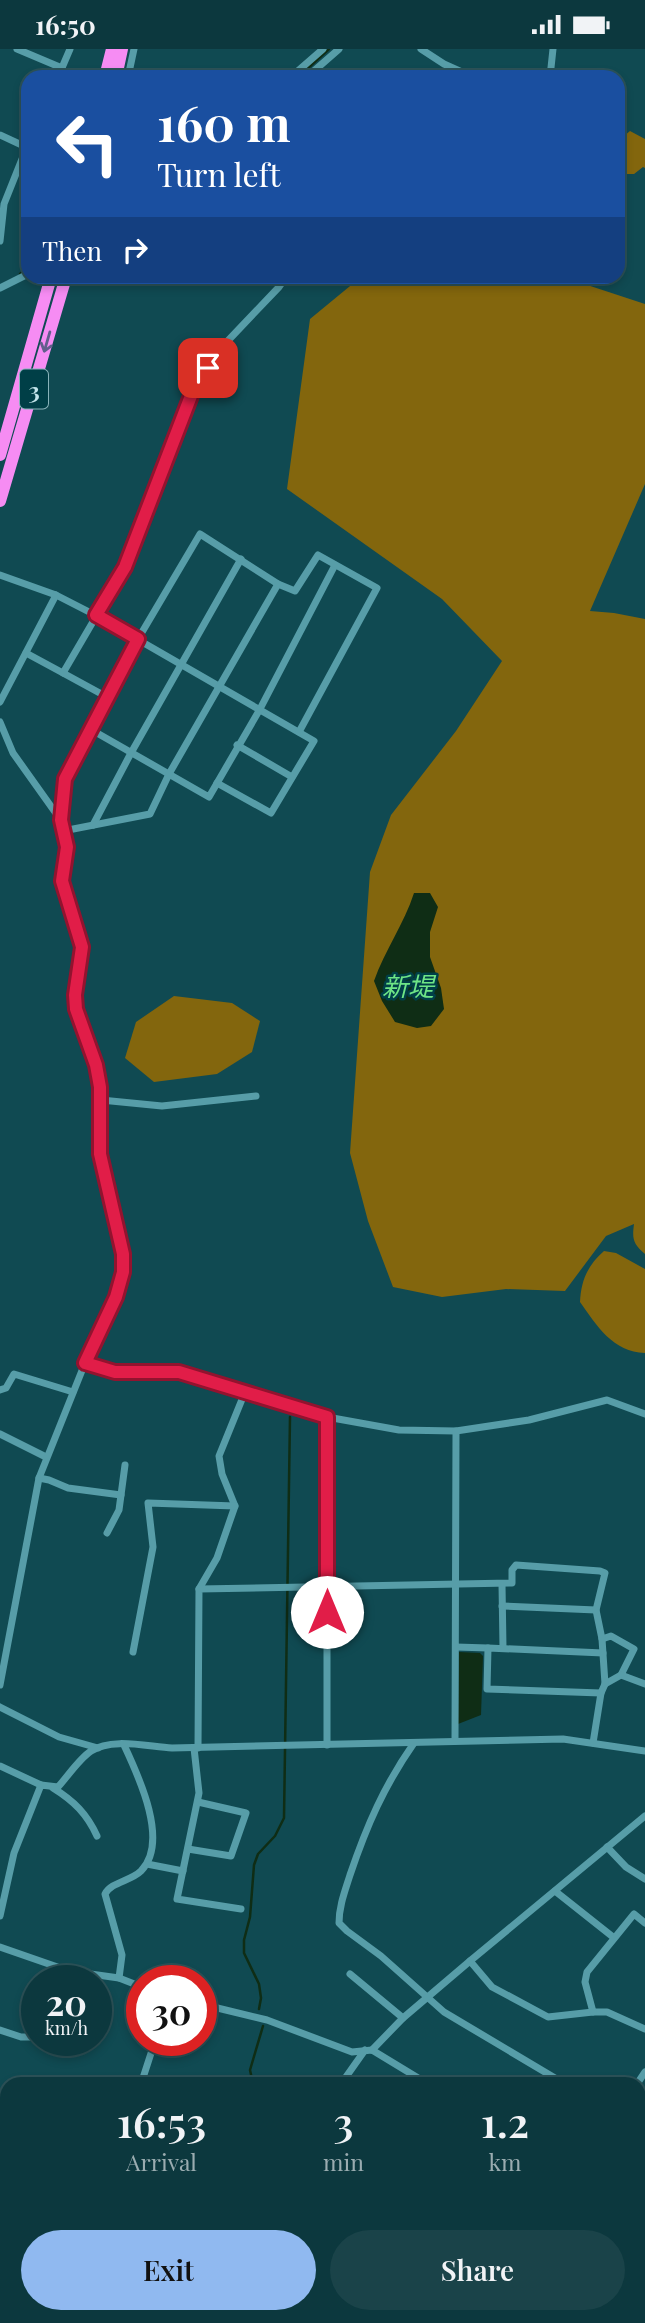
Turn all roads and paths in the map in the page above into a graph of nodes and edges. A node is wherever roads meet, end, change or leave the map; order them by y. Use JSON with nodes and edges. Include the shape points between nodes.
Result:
{"nodes":[{"id":1,"x":17,"y":49,"type":"edge"},
{"id":2,"x":70,"y":49,"type":"edge"},
{"id":3,"x":112,"y":49,"type":"edge"},
{"id":4,"x":122,"y":49,"type":"edge"},
{"id":5,"x":134,"y":49,"type":"edge"},
{"id":6,"x":323,"y":49,"type":"edge"},
{"id":7,"x":339,"y":49,"type":"edge"},
{"id":8,"x":421,"y":49,"type":"edge"},
{"id":9,"x":553,"y":49,"type":"edge"},
{"id":10,"x":62,"y":68,"type":"joint"},
{"id":11,"x":107,"y":70,"type":"edge"},
{"id":12,"x":118,"y":70,"type":"edge"},
{"id":13,"x":130,"y":70,"type":"edge"},
{"id":14,"x":298,"y":70,"type":"edge"},
{"id":15,"x":315,"y":70,"type":"edge"},
{"id":16,"x":457,"y":70,"type":"edge"},
{"id":17,"x":551,"y":70,"type":"edge"},
{"id":18,"x":0,"y":135,"type":"edge"},
{"id":19,"x":21,"y":144,"type":"edge"},
{"id":20,"x":21,"y":161,"type":"edge"},
{"id":21,"x":0,"y":241,"type":"edge"},
{"id":22,"x":21,"y":278,"type":"edge"},
{"id":23,"x":49,"y":284,"type":"edge"},
{"id":24,"x":64,"y":284,"type":"edge"},
{"id":25,"x":281,"y":284,"type":"edge"},
{"id":26,"x":0,"y":288,"type":"edge"},
{"id":27,"x":0,"y":455,"type":"edge"},
{"id":28,"x":0,"y":501,"type":"edge"},
{"id":29,"x":240,"y":559,"type":"junction"},
{"id":30,"x":335,"y":565,"type":"junction"},
{"id":31,"x":0,"y":575,"type":"edge"},
{"id":32,"x":278,"y":584,"type":"junction"},
{"id":33,"x":56,"y":595,"type":"junction"},
{"id":34,"x":96,"y":615,"type":"junction"},
{"id":35,"x":138,"y":639,"type":"junction"},
{"id":36,"x":26,"y":653,"type":"junction"},
{"id":37,"x":182,"y":665,"type":"junction"},
{"id":38,"x":63,"y":673,"type":"junction"},
{"id":39,"x":221,"y":687,"type":"junction"},
{"id":40,"x":107,"y":697,"type":"junction"},
{"id":41,"x":0,"y":702,"type":"edge"},
{"id":42,"x":260,"y":709,"type":"junction"},
{"id":43,"x":0,"y":722,"type":"edge"},
{"id":44,"x":90,"y":729,"type":"junction"},
{"id":45,"x":299,"y":732,"type":"junction"},
{"id":46,"x":237,"y":745,"type":"junction"},
{"id":47,"x":131,"y":753,"type":"junction"},
{"id":48,"x":169,"y":774,"type":"junction"},
{"id":49,"x":292,"y":777,"type":"junction"},
{"id":50,"x":217,"y":783,"type":"junction"},
{"id":51,"x":61,"y":820,"type":"junction"},
{"id":52,"x":93,"y":825,"type":"junction"},
{"id":53,"x":63,"y":831,"type":"junction"},
{"id":54,"x":256,"y":1096,"type":"dead end"},
{"id":55,"x":101,"y":1100,"type":"junction"},
{"id":56,"x":85,"y":1363,"type":"junction"},
{"id":57,"x":0,"y":1390,"type":"edge"},
{"id":58,"x":73,"y":1392,"type":"junction"},
{"id":59,"x":245,"y":1392,"type":"junction"},
{"id":60,"x":645,"y":1414,"type":"edge"},
{"id":61,"x":327,"y":1417,"type":"junction"},
{"id":62,"x":456,"y":1431,"type":"junction"},
{"id":63,"x":0,"y":1434,"type":"edge"},
{"id":64,"x":46,"y":1457,"type":"junction"},
{"id":65,"x":125,"y":1465,"type":"dead end"},
{"id":66,"x":39,"y":1478,"type":"junction"},
{"id":67,"x":121,"y":1495,"type":"junction"},
{"id":68,"x":235,"y":1506,"type":"junction"},
{"id":69,"x":107,"y":1532,"type":"dead end"},
{"id":70,"x":502,"y":1584,"type":"junction"},
{"id":71,"x":327,"y":1585,"type":"junction"},
{"id":72,"x":456,"y":1585,"type":"junction"},
{"id":73,"x":199,"y":1589,"type":"junction"},
{"id":74,"x":502,"y":1606,"type":"junction"},
{"id":75,"x":596,"y":1610,"type":"junction"},
{"id":76,"x":602,"y":1639,"type":"junction"},
{"id":77,"x":456,"y":1647,"type":"junction"},
{"id":78,"x":488,"y":1648,"type":"junction"},
{"id":79,"x":503,"y":1648,"type":"junction"},
{"id":80,"x":133,"y":1652,"type":"dead end"},
{"id":81,"x":603,"y":1653,"type":"junction"},
{"id":82,"x":621,"y":1675,"type":"junction"},
{"id":83,"x":605,"y":1684,"type":"junction"},
{"id":84,"x":645,"y":1684,"type":"edge"},
{"id":85,"x":0,"y":1685,"type":"edge"},
{"id":86,"x":601,"y":1693,"type":"junction"},
{"id":87,"x":0,"y":1707,"type":"edge"},
{"id":88,"x":455,"y":1741,"type":"junction"},
{"id":89,"x":414,"y":1743,"type":"junction"},
{"id":90,"x":593,"y":1743,"type":"junction"},
{"id":91,"x":124,"y":1745,"type":"junction"},
{"id":92,"x":327,"y":1745,"type":"junction"},
{"id":93,"x":98,"y":1748,"type":"junction"},
{"id":94,"x":196,"y":1748,"type":"junction"},
{"id":95,"x":645,"y":1751,"type":"edge"},
{"id":96,"x":0,"y":1766,"type":"edge"},
{"id":97,"x":41,"y":1785,"type":"junction"},
{"id":98,"x":52,"y":1788,"type":"junction"},
{"id":99,"x":198,"y":1802,"type":"junction"},
{"id":100,"x":645,"y":1816,"type":"edge"},
{"id":101,"x":97,"y":1836,"type":"dead end"},
{"id":102,"x":607,"y":1847,"type":"junction"},
{"id":103,"x":188,"y":1849,"type":"junction"},
{"id":104,"x":147,"y":1864,"type":"junction"},
{"id":105,"x":183,"y":1871,"type":"junction"},
{"id":106,"x":645,"y":1879,"type":"edge"},
{"id":107,"x":555,"y":1891,"type":"junction"},
{"id":108,"x":241,"y":1909,"type":"dead end"},
{"id":109,"x":0,"y":1916,"type":"edge"},
{"id":110,"x":645,"y":1923,"type":"edge"},
{"id":111,"x":613,"y":1937,"type":"junction"},
{"id":112,"x":0,"y":1947,"type":"edge"},
{"id":113,"x":470,"y":1961,"type":"junction"},
{"id":114,"x":52,"y":1965,"type":"edge"},
{"id":115,"x":350,"y":1974,"type":"dead end"},
{"id":116,"x":112,"y":1977,"type":"edge"},
{"id":117,"x":119,"y":1978,"type":"junction"},
{"id":118,"x":126,"y":1981,"type":"edge"},
{"id":119,"x":427,"y":1997,"type":"junction"},
{"id":120,"x":217,"y":2008,"type":"edge"},
{"id":121,"x":593,"y":2012,"type":"junction"},
{"id":122,"x":403,"y":2018,"type":"junction"},
{"id":123,"x":645,"y":2029,"type":"edge"},
{"id":124,"x":0,"y":2030,"type":"edge"},
{"id":125,"x":21,"y":2036,"type":"edge"},
{"id":126,"x":368,"y":2050,"type":"junction"},
{"id":127,"x":150,"y":2056,"type":"edge"},
{"id":128,"x":143,"y":2077,"type":"edge"},
{"id":129,"x":347,"y":2077,"type":"edge"},
{"id":130,"x":416,"y":2077,"type":"edge"},
{"id":131,"x":553,"y":2077,"type":"edge"}],
"edges":[{"from":1,"to":10,"type":"street"},
{"from":2,"to":10,"type":"street"},
{"from":3,"to":11,"type":"highway"},
{"from":4,"to":12,"type":"highway"},
{"from":5,"to":13,"type":"street"},
{"from":6,"to":14,"type":"street"},
{"from":7,"to":15,"type":"street"},
{"from":8,"to":16,"type":"street"},
{"from":9,"to":17,"type":"street"},
{"from":18,"to":19,"type":"street"},
{"from":20,"to":21,"type":"street","via":[[4,204]]},
{"from":22,"to":26,"type":"street"},
{"from":23,"to":27,"type":"highway","number":"3"},
{"from":24,"to":28,"type":"highway","number":"3","one_way":true},
{"from":25,"to":34,"type":"street","via":[[221,348],[194,388],[125,567]]},
{"from":29,"to":32,"type":"street"},
{"from":29,"to":35,"type":"street","via":[[200,534]]},
{"from":29,"to":37,"type":"street"},
{"from":30,"to":32,"type":"street","via":[[318,555],[295,591]]},
{"from":30,"to":42,"type":"street"},
{"from":30,"to":45,"type":"street","via":[[377,589]]},
{"from":31,"to":33,"type":"street"},
{"from":32,"to":39,"type":"street"},
{"from":33,"to":34,"type":"street"},
{"from":33,"to":36,"type":"street"},
{"from":34,"to":35,"type":"street"},
{"from":34,"to":38,"type":"street"},
{"from":35,"to":37,"type":"street"},
{"from":35,"to":40,"type":"street"},
{"from":36,"to":38,"type":"street"},
{"from":36,"to":41,"type":"street"},
{"from":37,"to":39,"type":"street"},
{"from":37,"to":47,"type":"street"},
{"from":38,"to":40,"type":"street"},
{"from":39,"to":42,"type":"street"},
{"from":39,"to":48,"type":"street"},
{"from":40,"to":44,"type":"street"},
{"from":42,"to":45,"type":"street"},
{"from":42,"to":46,"type":"street"},
{"from":43,"to":51,"type":"street","via":[[13,753]]},
{"from":44,"to":47,"type":"street"},
{"from":44,"to":51,"type":"street","via":[[65,779]]},
{"from":45,"to":49,"type":"street","via":[[314,741]]},
{"from":46,"to":49,"type":"street"},
{"from":46,"to":50,"type":"street"},
{"from":47,"to":48,"type":"street"},
{"from":47,"to":52,"type":"street"},
{"from":48,"to":50,"type":"street","via":[[209,797]]},
{"from":48,"to":52,"type":"street","via":[[150,814]]},
{"from":49,"to":50,"type":"street","via":[[271,813]]},
{"from":51,"to":53,"type":"street"},
{"from":52,"to":53,"type":"street"},
{"from":53,"to":55,"type":"street","via":[[67,847],[62,881],[82,947],[76,1009],[96,1065]]},
{"from":54,"to":55,"type":"street","via":[[162,1106]]},
{"from":55,"to":56,"type":"street","via":[[100,1154],[123,1272]]},
{"from":56,"to":58,"type":"street"},
{"from":56,"to":59,"type":"street","via":[[115,1372],[179,1372]]},
{"from":57,"to":58,"type":"street","via":[[14,1374]]},
{"from":58,"to":64,"type":"street"},
{"from":59,"to":61,"type":"street"},
{"from":59,"to":68,"type":"street","via":[[219,1456]]},
{"from":60,"to":62,"type":"street","via":[[607,1400],[529,1420]]},
{"from":61,"to":62,"type":"street","via":[[399,1430]]},
{"from":61,"to":71,"type":"street"},
{"from":62,"to":72,"type":"street"},
{"from":63,"to":64,"type":"street"},
{"from":64,"to":66,"type":"street"},
{"from":65,"to":67,"type":"street"},
{"from":66,"to":67,"type":"street","via":[[68,1488]]},
{"from":66,"to":85,"type":"street"},
{"from":67,"to":69,"type":"street"},
{"from":68,"to":73,"type":"street","via":[[217,1558]]},
{"from":68,"to":80,"type":"street","via":[[148,1503],[153,1547]]},
{"from":70,"to":72,"type":"street"},
{"from":70,"to":74,"type":"street"},
{"from":70,"to":75,"type":"street","via":[[512,1583],[516,1565],[600,1571],[605,1573]]},
{"from":71,"to":72,"type":"street"},
{"from":71,"to":73,"type":"street"},
{"from":71,"to":92,"type":"street"},
{"from":72,"to":77,"type":"street"},
{"from":73,"to":94,"type":"street"},
{"from":74,"to":75,"type":"street"},
{"from":74,"to":79,"type":"street"},
{"from":75,"to":76,"type":"street"},
{"from":76,"to":81,"type":"street"},
{"from":76,"to":82,"type":"street","via":[[611,1636],[634,1649]]},
{"from":77,"to":78,"type":"street"},
{"from":77,"to":88,"type":"street"},
{"from":78,"to":79,"type":"street"},
{"from":78,"to":86,"type":"street","via":[[487,1689]]},
{"from":79,"to":81,"type":"street"},
{"from":81,"to":83,"type":"street"},
{"from":82,"to":83,"type":"street"},
{"from":82,"to":84,"type":"street"},
{"from":83,"to":86,"type":"street"},
{"from":86,"to":90,"type":"street"},
{"from":87,"to":93,"type":"street","via":[[59,1737]]},
{"from":88,"to":89,"type":"street"},
{"from":88,"to":90,"type":"street","via":[[563,1739]]},
{"from":89,"to":92,"type":"street"},
{"from":89,"to":119,"type":"street","via":[[380,1796],[355,1861],[339,1923]]},
{"from":90,"to":95,"type":"street"},
{"from":91,"to":93,"type":"street"},
{"from":91,"to":94,"type":"street"},
{"from":91,"to":104,"type":"street","via":[[142,1787],[153,1832]]},
{"from":92,"to":94,"type":"street"},
{"from":93,"to":98,"type":"street"},
{"from":94,"to":99,"type":"street"},
{"from":96,"to":97,"type":"street"},
{"from":97,"to":98,"type":"street"},
{"from":97,"to":109,"type":"street","via":[[14,1853]]},
{"from":98,"to":101,"type":"street","via":[[89,1817]]},
{"from":99,"to":103,"type":"street"},
{"from":99,"to":103,"type":"street","via":[[246,1813],[231,1856]]},
{"from":100,"to":102,"type":"street"},
{"from":102,"to":106,"type":"street"},
{"from":102,"to":107,"type":"street"},
{"from":103,"to":105,"type":"street"},
{"from":104,"to":105,"type":"street"},
{"from":104,"to":117,"type":"street","via":[[105,1894],[122,1955]]},
{"from":105,"to":108,"type":"street","via":[[177,1899]]},
{"from":107,"to":111,"type":"street"},
{"from":107,"to":113,"type":"street"},
{"from":110,"to":111,"type":"street","via":[[634,1914]]},
{"from":111,"to":121,"type":"street","via":[[587,1972]]},
{"from":112,"to":114,"type":"street"},
{"from":113,"to":119,"type":"street"},
{"from":113,"to":121,"type":"street","via":[[492,1987],[548,2017]]},
{"from":115,"to":122,"type":"street"},
{"from":116,"to":117,"type":"street"},
{"from":117,"to":118,"type":"street"},
{"from":119,"to":122,"type":"street"},
{"from":119,"to":131,"type":"street","via":[[444,2012]]},
{"from":120,"to":126,"type":"street","via":[[352,2052]]},
{"from":121,"to":123,"type":"street","via":[[607,2012]]},
{"from":122,"to":126,"type":"street"},
{"from":124,"to":125,"type":"street"},
{"from":126,"to":129,"type":"street"},
{"from":126,"to":130,"type":"street"},
{"from":127,"to":128,"type":"street"}]}
